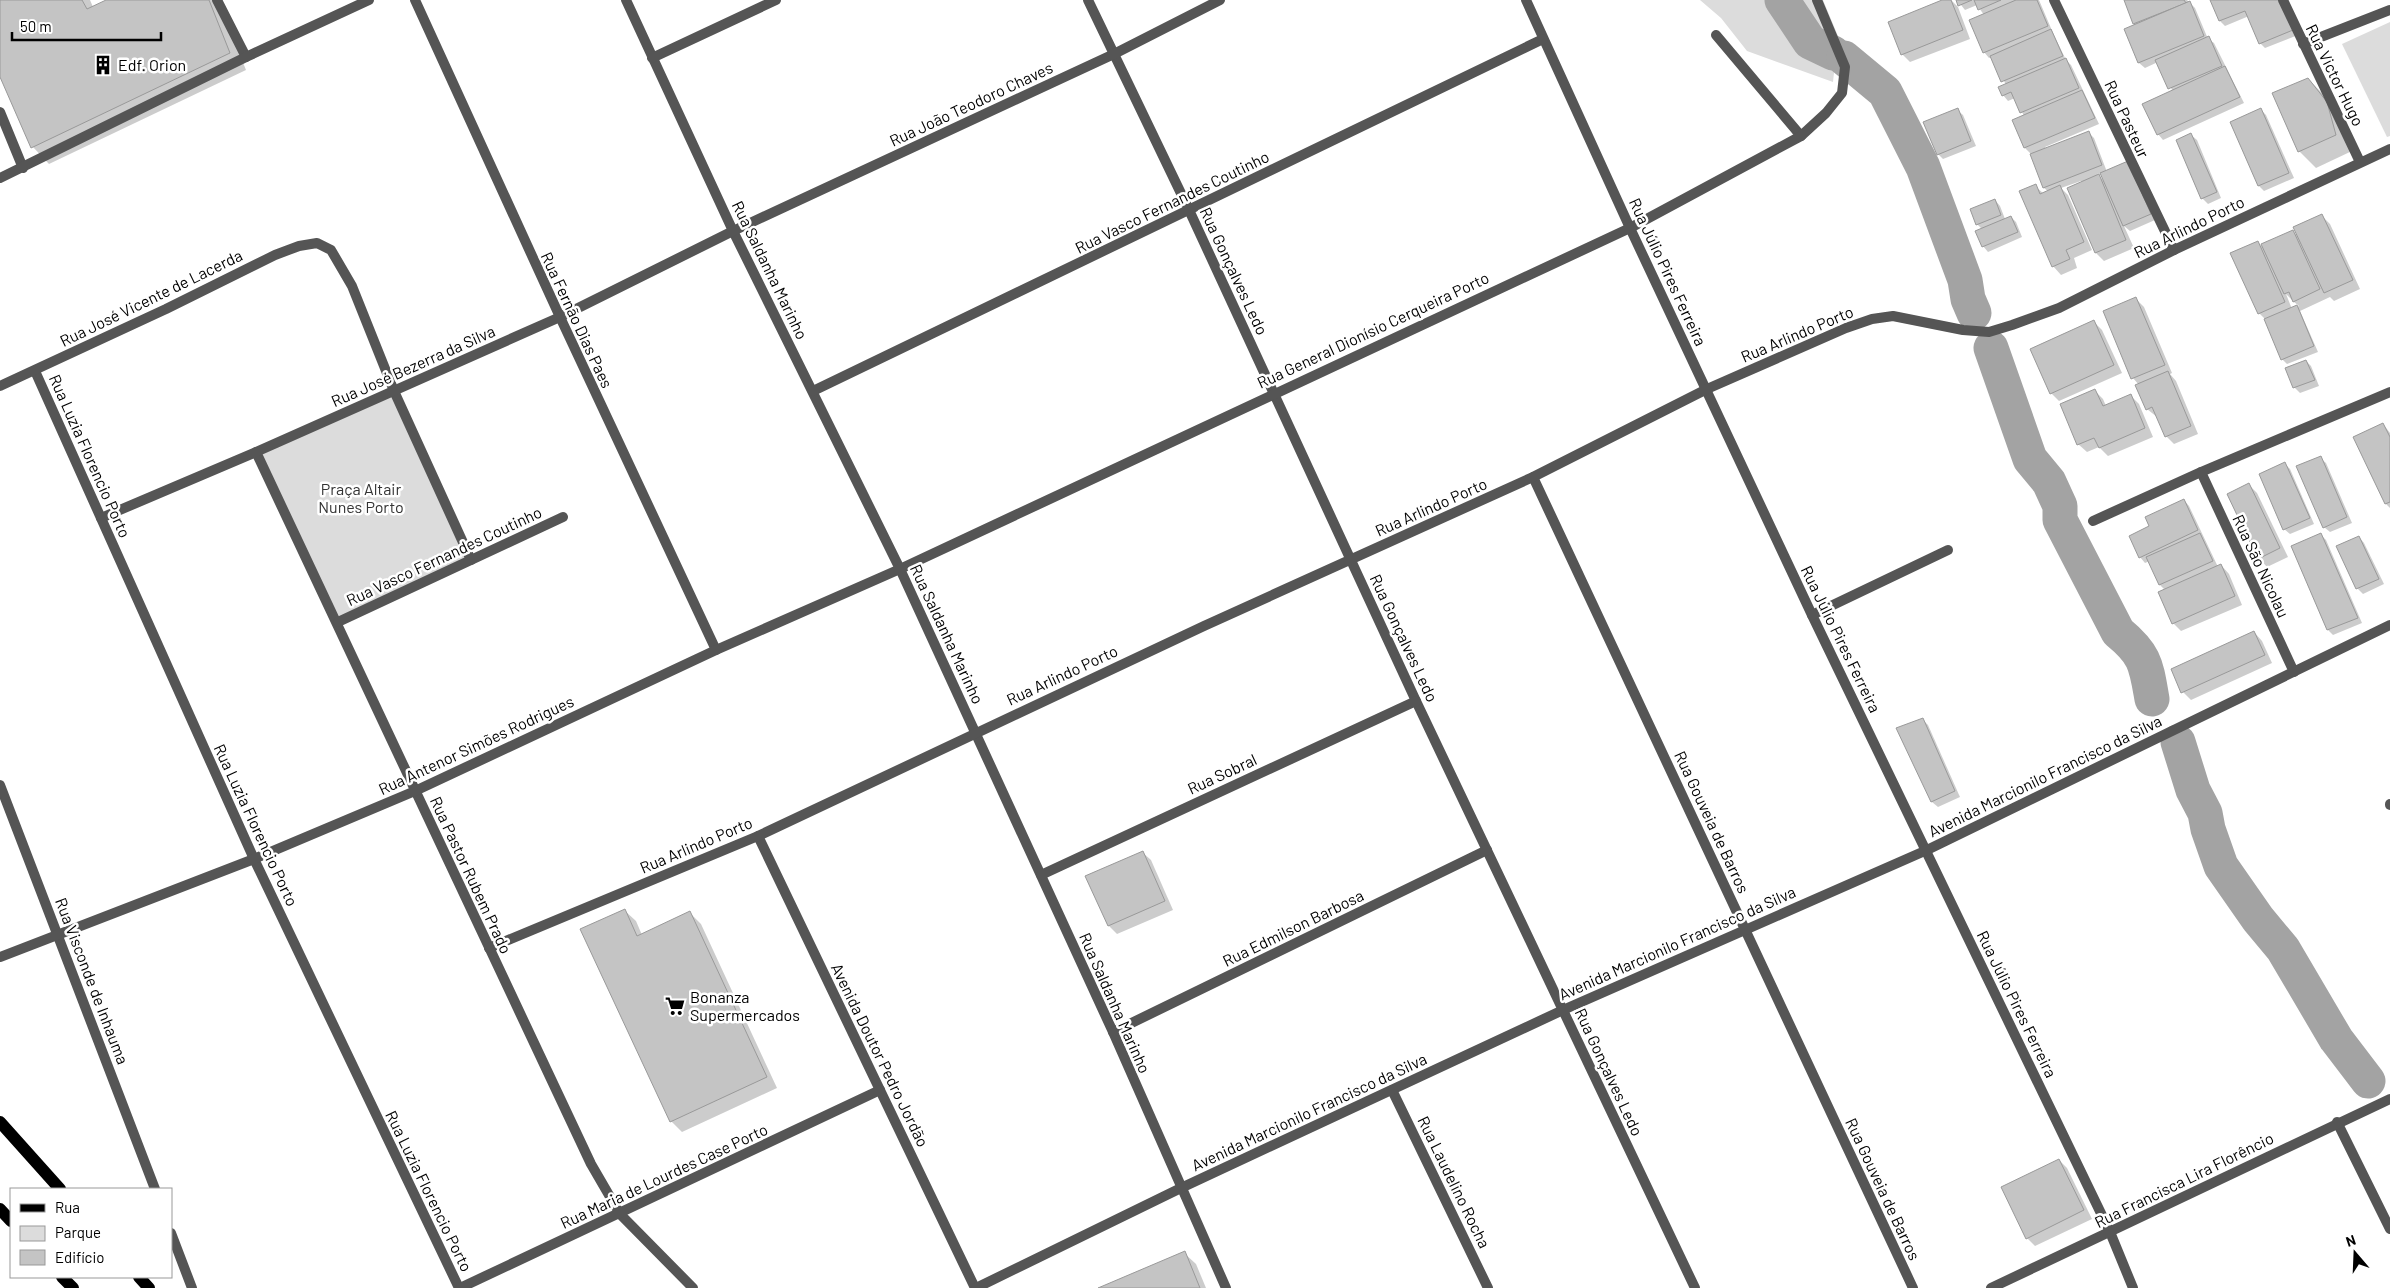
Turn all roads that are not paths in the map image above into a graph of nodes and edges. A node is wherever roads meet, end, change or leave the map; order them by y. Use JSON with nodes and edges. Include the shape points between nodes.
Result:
{"nodes":[{"id":1,"x":217,"y":0,"type":"edge"},
{"id":2,"x":369,"y":0,"type":"edge"},
{"id":3,"x":415,"y":0,"type":"edge"},
{"id":4,"x":626,"y":0,"type":"edge"},
{"id":5,"x":776,"y":0,"type":"edge"},
{"id":6,"x":1088,"y":0,"type":"edge"},
{"id":7,"x":1220,"y":0,"type":"edge"},
{"id":8,"x":1526,"y":0,"type":"edge"},
{"id":9,"x":1817,"y":0,"type":"edge"},
{"id":10,"x":2054,"y":0,"type":"edge"},
{"id":11,"x":2283,"y":0,"type":"edge"},
{"id":12,"x":2390,"y":10,"type":"edge"},
{"id":13,"x":1716,"y":35,"type":"dead end"},
{"id":14,"x":1543,"y":39,"type":"junction"},
{"id":15,"x":2303,"y":44,"type":"junction"},
{"id":16,"x":1114,"y":54,"type":"junction"},
{"id":17,"x":246,"y":57,"type":"junction"},
{"id":18,"x":652,"y":58,"type":"junction"},
{"id":19,"x":0,"y":112,"type":"edge"},
{"id":20,"x":1802,"y":136,"type":"junction"},
{"id":21,"x":2390,"y":149,"type":"edge"},
{"id":22,"x":2360,"y":162,"type":"junction"},
{"id":23,"x":23,"y":168,"type":"junction"},
{"id":24,"x":0,"y":178,"type":"edge"},
{"id":25,"x":1190,"y":210,"type":"junction"},
{"id":26,"x":1630,"y":228,"type":"junction"},
{"id":27,"x":733,"y":231,"type":"junction"},
{"id":28,"x":2174,"y":250,"type":"junction"},
{"id":29,"x":560,"y":318,"type":"junction"},
{"id":30,"x":35,"y":371,"type":"junction"},
{"id":31,"x":0,"y":386,"type":"edge"},
{"id":32,"x":1707,"y":389,"type":"junction"},
{"id":33,"x":394,"y":391,"type":"junction"},
{"id":34,"x":813,"y":391,"type":"junction"},
{"id":35,"x":2390,"y":392,"type":"edge"},
{"id":36,"x":1273,"y":393,"type":"junction"},
{"id":37,"x":256,"y":452,"type":"junction"},
{"id":38,"x":2201,"y":472,"type":"junction"},
{"id":39,"x":1533,"y":478,"type":"junction"},
{"id":40,"x":563,"y":517,"type":"dead end"},
{"id":41,"x":101,"y":518,"type":"junction"},
{"id":42,"x":2094,"y":521,"type":"dead end"},
{"id":43,"x":1948,"y":550,"type":"dead end"},
{"id":44,"x":472,"y":560,"type":"junction"},
{"id":45,"x":1351,"y":560,"type":"junction"},
{"id":46,"x":900,"y":569,"type":"junction"},
{"id":47,"x":1812,"y":615,"type":"junction"},
{"id":48,"x":338,"y":622,"type":"junction"},
{"id":49,"x":2390,"y":625,"type":"edge"},
{"id":50,"x":716,"y":650,"type":"junction"},
{"id":51,"x":2294,"y":672,"type":"junction"},
{"id":52,"x":1416,"y":701,"type":"junction"},
{"id":53,"x":976,"y":732,"type":"junction"},
{"id":54,"x":1,"y":790,"type":"edge"},
{"id":55,"x":415,"y":791,"type":"junction"},
{"id":56,"x":758,"y":836,"type":"junction"},
{"id":57,"x":1486,"y":850,"type":"junction"},
{"id":58,"x":1927,"y":850,"type":"junction"},
{"id":59,"x":254,"y":859,"type":"junction"},
{"id":60,"x":1041,"y":875,"type":"junction"},
{"id":61,"x":1745,"y":928,"type":"junction"},
{"id":62,"x":59,"y":934,"type":"junction"},
{"id":63,"x":489,"y":948,"type":"junction"},
{"id":64,"x":0,"y":957,"type":"edge"},
{"id":65,"x":1563,"y":1010,"type":"junction"},
{"id":66,"x":1113,"y":1032,"type":"junction"},
{"id":67,"x":880,"y":1090,"type":"junction"},
{"id":68,"x":1392,"y":1090,"type":"junction"},
{"id":69,"x":2390,"y":1099,"type":"edge"},
{"id":70,"x":0,"y":1122,"type":"edge"},
{"id":71,"x":2337,"y":1122,"type":"junction"},
{"id":72,"x":59,"y":1188,"type":"edge"},
{"id":73,"x":155,"y":1188,"type":"edge"},
{"id":74,"x":1181,"y":1188,"type":"junction"},
{"id":75,"x":0,"y":1209,"type":"edge"},
{"id":76,"x":620,"y":1214,"type":"junction"},
{"id":77,"x":10,"y":1220,"type":"edge"},
{"id":78,"x":2390,"y":1229,"type":"edge"},
{"id":79,"x":2110,"y":1232,"type":"junction"},
{"id":80,"x":172,"y":1236,"type":"edge"},
{"id":81,"x":63,"y":1278,"type":"edge"},
{"id":82,"x":140,"y":1278,"type":"edge"},
{"id":83,"x":73,"y":1288,"type":"edge"},
{"id":84,"x":149,"y":1288,"type":"edge"},
{"id":85,"x":192,"y":1288,"type":"edge"},
{"id":86,"x":460,"y":1288,"type":"edge"},
{"id":87,"x":693,"y":1288,"type":"edge"},
{"id":88,"x":976,"y":1288,"type":"edge"},
{"id":89,"x":1226,"y":1288,"type":"edge"},
{"id":90,"x":1488,"y":1288,"type":"edge"},
{"id":91,"x":1695,"y":1288,"type":"edge"},
{"id":92,"x":1913,"y":1288,"type":"edge"},
{"id":93,"x":1991,"y":1288,"type":"edge"},
{"id":94,"x":2134,"y":1288,"type":"edge"}],
"edges":[{"from":1,"to":17,"type":"street"},
{"from":2,"to":17,"type":"street"},
{"from":3,"to":29,"type":"street","name":"Rua Fernão Dias Paes"},
{"from":4,"to":18,"type":"street","name":"Rua Saldanha Marinho"},
{"from":5,"to":18,"type":"street"},
{"from":6,"to":16,"type":"street","name":"Rua Gonçalves Ledo"},
{"from":7,"to":16,"type":"street","name":"Rua João Teodoro Chaves"},
{"from":8,"to":14,"type":"street","name":"Rua Júlio Pires Ferreira"},
{"from":9,"to":20,"type":"street","name":"Rua General Dionísio Cerqueira Porto","via":[[1845,67],[1842,93],[1826,114]]},
{"from":10,"to":28,"type":"street","name":"Rua Pasteur"},
{"from":11,"to":15,"type":"street","name":"Rua Victor Hugo"},
{"from":12,"to":15,"type":"street"},
{"from":13,"to":20,"type":"street"},
{"from":14,"to":25,"type":"street","name":"Rua Vasco Fernandes Coutinho"},
{"from":14,"to":26,"type":"street","name":"Rua Júlio Pires Ferreira"},
{"from":15,"to":22,"type":"street","name":"Rua Victor Hugo"},
{"from":16,"to":25,"type":"street","name":"Rua Gonçalves Ledo"},
{"from":16,"to":27,"type":"street","name":"Rua João Teodoro Chaves"},
{"from":17,"to":23,"type":"street"},
{"from":18,"to":27,"type":"street","name":"Rua Saldanha Marinho"},
{"from":19,"to":23,"type":"street"},
{"from":20,"to":26,"type":"street","name":"Rua General Dionísio Cerqueira Porto"},
{"from":21,"to":22,"type":"street","name":"Rua Arlindo Porto"},
{"from":22,"to":28,"type":"street","name":"Rua Arlindo Porto"},
{"from":23,"to":24,"type":"street"},
{"from":25,"to":34,"type":"street","name":"Rua Vasco Fernandes Coutinho"},
{"from":25,"to":36,"type":"street","name":"Rua Gonçalves Ledo"},
{"from":26,"to":32,"type":"street","name":"Rua Júlio Pires Ferreira"},
{"from":26,"to":36,"type":"street","name":"Rua General Dionísio Cerqueira Porto"},
{"from":27,"to":29,"type":"street","name":"Rua José Bezerra da Silva"},
{"from":27,"to":34,"type":"street","name":"Rua Saldanha Marinho"},
{"from":28,"to":32,"type":"street","name":"Rua Arlindo Porto","via":[[2059,308],[1989,332],[1893,316],[1872,319]]},
{"from":29,"to":33,"type":"street","name":"Rua José Bezerra da Silva"},
{"from":29,"to":50,"type":"street","name":"Rua Fernão Dias Paes"},
{"from":30,"to":31,"type":"street","name":"Rua José Vicente de Lacerda"},
{"from":30,"to":33,"type":"street","name":"Rua José Vicente de Lacerda","via":[[275,255],[318,243],[330,250],[341,264]]},
{"from":30,"to":41,"type":"street","name":"Rua Luzia Florencio Porto"},
{"from":32,"to":39,"type":"street","name":"Rua Arlindo Porto"},
{"from":32,"to":47,"type":"street","name":"Rua Júlio Pires Ferreira"},
{"from":33,"to":37,"type":"street","name":"Rua José Bezerra da Silva"},
{"from":33,"to":44,"type":"street"},
{"from":34,"to":46,"type":"street","name":"Rua Saldanha Marinho"},
{"from":35,"to":38,"type":"street"},
{"from":36,"to":45,"type":"street","name":"Rua Gonçalves Ledo"},
{"from":36,"to":46,"type":"street","name":"Rua General Dionísio Cerqueira Porto"},
{"from":37,"to":41,"type":"street","name":"Rua José Bezerra da Silva"},
{"from":37,"to":48,"type":"street","name":"Rua Pastor Rubem Prado"},
{"from":38,"to":42,"type":"street"},
{"from":38,"to":51,"type":"street","name":"Rua São Nicolau"},
{"from":39,"to":45,"type":"street","name":"Rua Arlindo Porto"},
{"from":39,"to":61,"type":"street","name":"Rua Gouveia de Barros"},
{"from":40,"to":44,"type":"street","name":"Rua Vasco Fernandes Coutinho"},
{"from":41,"to":59,"type":"street","name":"Rua Luzia Florencio Porto"},
{"from":43,"to":47,"type":"street"},
{"from":44,"to":48,"type":"street","name":"Rua Vasco Fernandes Coutinho"},
{"from":45,"to":52,"type":"street","name":"Rua Gonçalves Ledo"},
{"from":45,"to":53,"type":"street","name":"Rua Arlindo Porto"},
{"from":46,"to":50,"type":"street","name":"Rua Antenor Simões Rodrigues"},
{"from":46,"to":53,"type":"street","name":"Rua Saldanha Marinho"},
{"from":47,"to":58,"type":"street","name":"Rua Júlio Pires Ferreira"},
{"from":48,"to":55,"type":"street","name":"Rua Pastor Rubem Prado"},
{"from":49,"to":51,"type":"street","name":"Avenida Marcionilo Francisco da Silva"},
{"from":50,"to":55,"type":"street","name":"Rua Antenor Simões Rodrigues"},
{"from":51,"to":58,"type":"street","name":"Avenida Marcionilo Francisco da Silva"},
{"from":52,"to":57,"type":"street","name":"Rua Gonçalves Ledo"},
{"from":52,"to":60,"type":"street","name":"Rua Sobral"},
{"from":53,"to":56,"type":"street","name":"Rua Arlindo Porto"},
{"from":53,"to":60,"type":"street","name":"Rua Saldanha Marinho"},
{"from":54,"to":62,"type":"street","name":"Rua Visconde de Inhauma"},
{"from":55,"to":59,"type":"street","name":"Rua Antenor Simões Rodrigues"},
{"from":55,"to":63,"type":"street","name":"Rua Pastor Rubem Prado"},
{"from":56,"to":63,"type":"street","name":"Rua Arlindo Porto"},
{"from":56,"to":67,"type":"street","name":"Avenida Doutor Pedro Jordão"},
{"from":57,"to":65,"type":"street","name":"Rua Gonçalves Ledo"},
{"from":57,"to":66,"type":"street","name":"Rua Edmilson Barbosa"},
{"from":58,"to":61,"type":"street","name":"Avenida Marcionilo Francisco da Silva"},
{"from":58,"to":79,"type":"street","name":"Rua Júlio Pires Ferreira"},
{"from":59,"to":62,"type":"street","name":"Rua Antenor Simões Rodrigues"},
{"from":59,"to":86,"type":"street","name":"Rua Luzia Florencio Porto"},
{"from":60,"to":66,"type":"street","name":"Rua Saldanha Marinho"},
{"from":61,"to":65,"type":"street","name":"Avenida Marcionilo Francisco da Silva"},
{"from":61,"to":92,"type":"street","name":"Rua Gouveia de Barros"},
{"from":62,"to":64,"type":"street","name":"Rua Antenor Simões Rodrigues"},
{"from":62,"to":73,"type":"street","name":"Rua Visconde de Inhauma"},
{"from":63,"to":76,"type":"street","name":"Rua Pastor Rubem Prado","via":[[591,1164]]},
{"from":65,"to":68,"type":"street","name":"Avenida Marcionilo Francisco da Silva"},
{"from":65,"to":91,"type":"street","name":"Rua Gonçalves Ledo"},
{"from":66,"to":74,"type":"street","name":"Rua Saldanha Marinho"},
{"from":67,"to":76,"type":"street","name":"Rua Maria de Lourdes Case Porto"},
{"from":67,"to":88,"type":"street","name":"Avenida Doutor Pedro Jordão"},
{"from":68,"to":74,"type":"street","name":"Avenida Marcionilo Francisco da Silva"},
{"from":68,"to":90,"type":"street","name":"Rua Laudelino Rocha"},
{"from":69,"to":71,"type":"street","name":"Rua Francisca Lira Florêncio"},
{"from":70,"to":72,"type":"main road"},
{"from":71,"to":78,"type":"street"},
{"from":71,"to":79,"type":"street","name":"Rua Francisca Lira Florêncio"},
{"from":74,"to":88,"type":"street","name":"Avenida Marcionilo Francisco da Silva"},
{"from":74,"to":89,"type":"street","name":"Rua Saldanha Marinho"},
{"from":75,"to":77,"type":"main road"},
{"from":76,"to":86,"type":"street","name":"Rua Maria de Lourdes Case Porto"},
{"from":76,"to":87,"type":"street","name":"Rua Pastor Rubem Prado"},
{"from":79,"to":93,"type":"street","name":"Rua Francisca Lira Florêncio"},
{"from":79,"to":94,"type":"street","name":"Rua Júlio Pires Ferreira"},
{"from":80,"to":85,"type":"street"},
{"from":81,"to":83,"type":"main road"},
{"from":82,"to":84,"type":"main road"}]}
